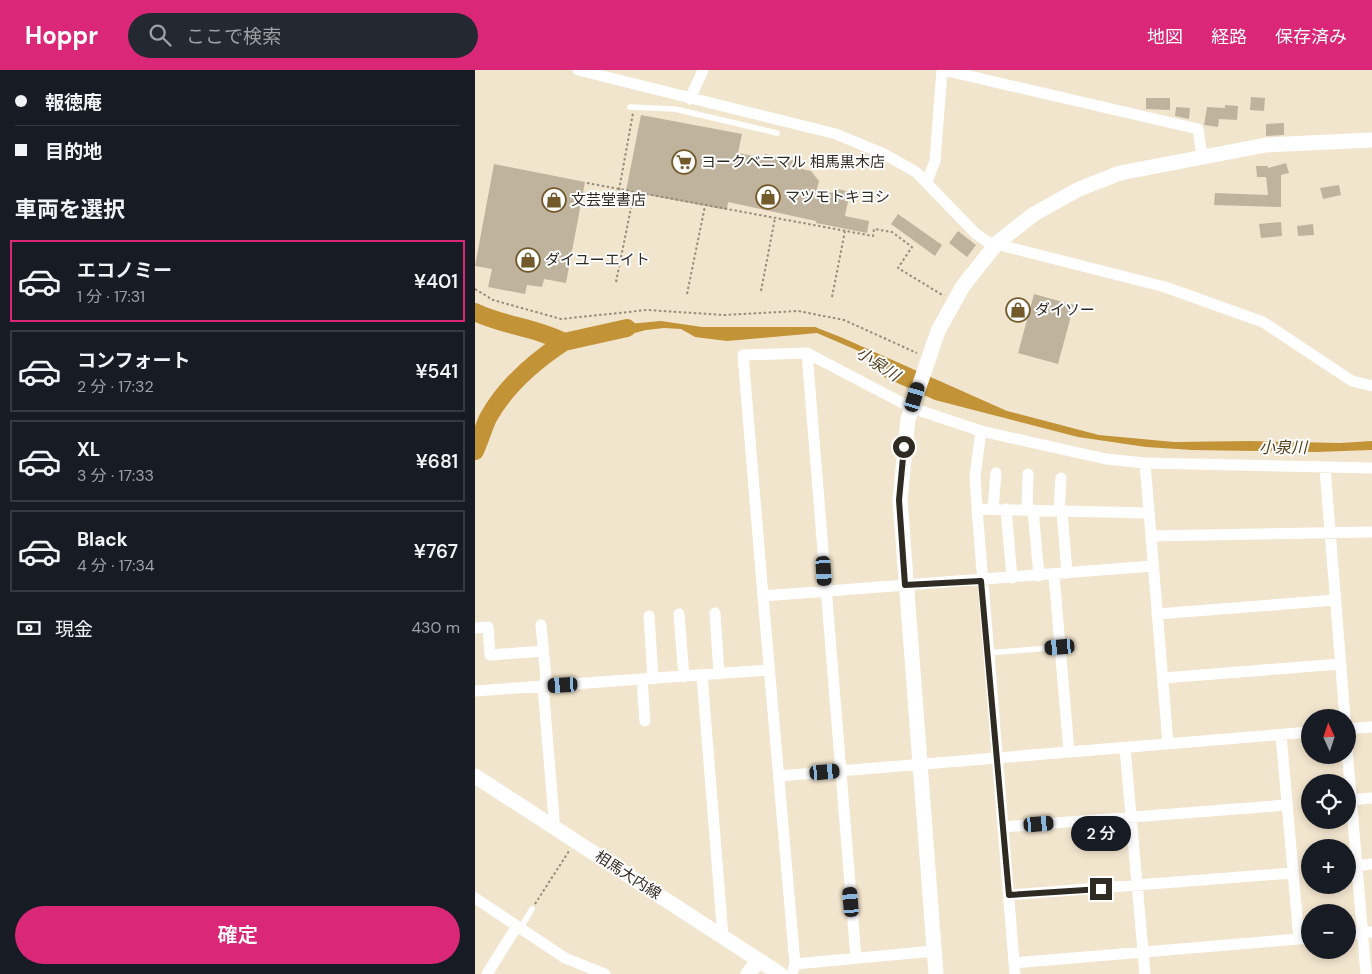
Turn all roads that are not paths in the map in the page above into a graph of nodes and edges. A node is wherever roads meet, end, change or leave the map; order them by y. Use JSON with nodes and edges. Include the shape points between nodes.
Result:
{"nodes":[{"id":1,"x":577,"y":70,"type":"edge"},
{"id":2,"x":703,"y":70,"type":"edge"},
{"id":3,"x":943,"y":70,"type":"edge"},
{"id":4,"x":690,"y":99,"type":"junction"},
{"id":5,"x":632,"y":107,"type":"road end"},
{"id":6,"x":777,"y":133,"type":"dead end"},
{"id":7,"x":1372,"y":140,"type":"edge"},
{"id":8,"x":1202,"y":157,"type":"junction"},
{"id":9,"x":927,"y":181,"type":"junction"},
{"id":10,"x":997,"y":243,"type":"junction"},
{"id":11,"x":807,"y":353,"type":"junction"},
{"id":12,"x":1372,"y":386,"type":"edge"},
{"id":13,"x":913,"y":403,"type":"junction"},
{"id":14,"x":981,"y":431,"type":"junction"},
{"id":15,"x":1145,"y":463,"type":"junction"},
{"id":16,"x":1325,"y":468,"type":"junction"},
{"id":17,"x":1372,"y":468,"type":"edge"},
{"id":18,"x":996,"y":473,"type":"dead end"},
{"id":19,"x":1028,"y":474,"type":"dead end"},
{"id":20,"x":1061,"y":478,"type":"dead end"},
{"id":21,"x":977,"y":509,"type":"junction"},
{"id":22,"x":993,"y":509,"type":"junction"},
{"id":23,"x":1006,"y":510,"type":"junction"},
{"id":24,"x":1030,"y":510,"type":"junction"},
{"id":25,"x":1061,"y":511,"type":"junction"},
{"id":26,"x":1149,"y":513,"type":"junction"},
{"id":27,"x":1330,"y":532,"type":"junction"},
{"id":28,"x":1372,"y":532,"type":"edge"},
{"id":29,"x":1151,"y":536,"type":"junction"},
{"id":30,"x":1153,"y":566,"type":"junction"},
{"id":31,"x":1067,"y":574,"type":"junction"},
{"id":32,"x":1054,"y":575,"type":"junction"},
{"id":33,"x":1039,"y":576,"type":"junction"},
{"id":34,"x":1012,"y":578,"type":"junction"},
{"id":35,"x":981,"y":581,"type":"junction"},
{"id":36,"x":905,"y":585,"type":"junction"},
{"id":37,"x":825,"y":590,"type":"junction"},
{"id":38,"x":763,"y":596,"type":"junction"},
{"id":39,"x":1335,"y":600,"type":"junction"},
{"id":40,"x":715,"y":613,"type":"dead end"},
{"id":41,"x":679,"y":614,"type":"dead end"},
{"id":42,"x":1157,"y":614,"type":"junction"},
{"id":43,"x":649,"y":616,"type":"dead end"},
{"id":44,"x":541,"y":624,"type":"dead end"},
{"id":45,"x":475,"y":628,"type":"edge"},
{"id":46,"x":1060,"y":647,"type":"junction"},
{"id":47,"x":543,"y":651,"type":"junction"},
{"id":48,"x":987,"y":654,"type":"junction"},
{"id":49,"x":1340,"y":664,"type":"junction"},
{"id":50,"x":768,"y":670,"type":"junction"},
{"id":51,"x":719,"y":674,"type":"junction"},
{"id":52,"x":702,"y":675,"type":"junction"},
{"id":53,"x":684,"y":676,"type":"junction"},
{"id":54,"x":1163,"y":678,"type":"junction"},
{"id":55,"x":648,"y":680,"type":"junction"},
{"id":56,"x":543,"y":686,"type":"junction"},
{"id":57,"x":475,"y":691,"type":"edge"},
{"id":58,"x":1344,"y":709,"type":"edge"},
{"id":59,"x":645,"y":721,"type":"dead end"},
{"id":60,"x":1372,"y":727,"type":"edge"},
{"id":61,"x":1356,"y":728,"type":"edge"},
{"id":62,"x":1301,"y":733,"type":"edge"},
{"id":63,"x":1281,"y":735,"type":"junction"},
{"id":64,"x":1168,"y":744,"type":"junction"},
{"id":65,"x":1125,"y":748,"type":"junction"},
{"id":66,"x":1069,"y":752,"type":"junction"},
{"id":67,"x":996,"y":758,"type":"junction"},
{"id":68,"x":920,"y":764,"type":"junction"},
{"id":69,"x":841,"y":771,"type":"junction"},
{"id":70,"x":475,"y":776,"type":"edge"},
{"id":71,"x":779,"y":776,"type":"junction"},
{"id":72,"x":1372,"y":798,"type":"edge"},
{"id":73,"x":1356,"y":800,"type":"edge"},
{"id":74,"x":1287,"y":806,"type":"junction"},
{"id":75,"x":1131,"y":816,"type":"junction"},
{"id":76,"x":551,"y":824,"type":"junction"},
{"id":77,"x":1003,"y":827,"type":"junction"},
{"id":78,"x":1372,"y":864,"type":"edge"},
{"id":79,"x":1356,"y":866,"type":"joint"},
{"id":80,"x":1292,"y":873,"type":"junction"},
{"id":81,"x":1138,"y":886,"type":"junction"},
{"id":82,"x":1009,"y":895,"type":"junction"},
{"id":83,"x":475,"y":898,"type":"edge"},
{"id":84,"x":532,"y":909,"type":"road end"},
{"id":85,"x":1301,"y":922,"type":"edge"},
{"id":86,"x":519,"y":927,"type":"junction"},
{"id":87,"x":1367,"y":933,"type":"edge"},
{"id":88,"x":723,"y":937,"type":"junction"},
{"id":89,"x":1301,"y":938,"type":"edge"},
{"id":90,"x":934,"y":951,"type":"junction"},
{"id":91,"x":1143,"y":952,"type":"junction"},
{"id":92,"x":856,"y":958,"type":"junction"},
{"id":93,"x":759,"y":960,"type":"junction"},
{"id":94,"x":1015,"y":968,"type":"edge"},
{"id":95,"x":793,"y":969,"type":"edge"},
{"id":96,"x":487,"y":974,"type":"edge"},
{"id":97,"x":605,"y":974,"type":"edge"},
{"id":98,"x":748,"y":974,"type":"edge"},
{"id":99,"x":780,"y":974,"type":"edge"},
{"id":100,"x":937,"y":974,"type":"edge"},
{"id":101,"x":1145,"y":974,"type":"edge"},
{"id":102,"x":1366,"y":974,"type":"edge"}],
"edges":[{"from":1,"to":4,"type":"street"},
{"from":2,"to":4,"type":"street"},
{"from":3,"to":8,"type":"street","via":[[1197,129]]},
{"from":3,"to":9,"type":"street","via":[[935,161]]},
{"from":4,"to":9,"type":"street","via":[[836,134],[884,154]]},
{"from":5,"to":6,"type":"lane","via":[[675,109]]},
{"from":7,"to":8,"type":"street","via":[[1266,145]]},
{"from":8,"to":10,"type":"street","via":[[1120,173],[1079,189],[1034,214]]},
{"from":9,"to":10,"type":"street","via":[[976,234],[988,242]]},
{"from":10,"to":12,"type":"street","via":[[1165,287],[1263,322],[1353,381]]},
{"from":10,"to":13,"type":"street","via":[[963,286],[938,331]]},
{"from":11,"to":13,"type":"street"},
{"from":11,"to":37,"type":"street"},
{"from":11,"to":38,"type":"street","via":[[743,355]]},
{"from":13,"to":14,"type":"street"},
{"from":13,"to":36,"type":"street","via":[[903,453],[899,500]]},
{"from":14,"to":15,"type":"street","via":[[1107,459]]},
{"from":14,"to":21,"type":"street","via":[[975,476]]},
{"from":15,"to":16,"type":"street"},
{"from":15,"to":26,"type":"street"},
{"from":16,"to":17,"type":"street"},
{"from":16,"to":27,"type":"street"},
{"from":18,"to":22,"type":"street"},
{"from":19,"to":24,"type":"street"},
{"from":20,"to":25,"type":"street"},
{"from":21,"to":22,"type":"street"},
{"from":21,"to":35,"type":"street"},
{"from":22,"to":23,"type":"street"},
{"from":23,"to":24,"type":"street"},
{"from":23,"to":34,"type":"street"},
{"from":24,"to":25,"type":"street"},
{"from":24,"to":33,"type":"street"},
{"from":25,"to":26,"type":"street"},
{"from":25,"to":31,"type":"street"},
{"from":26,"to":29,"type":"street"},
{"from":27,"to":28,"type":"street"},
{"from":27,"to":29,"type":"street"},
{"from":27,"to":39,"type":"street"},
{"from":29,"to":30,"type":"street"},
{"from":30,"to":31,"type":"street"},
{"from":30,"to":42,"type":"street"},
{"from":31,"to":32,"type":"street"},
{"from":32,"to":33,"type":"street"},
{"from":32,"to":46,"type":"street"},
{"from":33,"to":34,"type":"street"},
{"from":34,"to":35,"type":"street"},
{"from":35,"to":36,"type":"street"},
{"from":35,"to":48,"type":"street"},
{"from":36,"to":37,"type":"street"},
{"from":36,"to":68,"type":"street"},
{"from":37,"to":38,"type":"street"},
{"from":37,"to":69,"type":"street"},
{"from":38,"to":50,"type":"street"},
{"from":39,"to":42,"type":"street"},
{"from":39,"to":49,"type":"street"},
{"from":40,"to":51,"type":"street"},
{"from":41,"to":53,"type":"street"},
{"from":42,"to":54,"type":"street"},
{"from":43,"to":55,"type":"street"},
{"from":44,"to":47,"type":"street"},
{"from":45,"to":47,"type":"street","via":[[488,627],[491,655]]},
{"from":46,"to":48,"type":"lane"},
{"from":46,"to":66,"type":"street"},
{"from":47,"to":56,"type":"street","via":[[546,679]]},
{"from":48,"to":67,"type":"street"},
{"from":49,"to":54,"type":"street"},
{"from":49,"to":58,"type":"street"},
{"from":50,"to":51,"type":"street"},
{"from":50,"to":71,"type":"street"},
{"from":51,"to":52,"type":"street"},
{"from":52,"to":53,"type":"street"},
{"from":52,"to":88,"type":"street"},
{"from":53,"to":55,"type":"street"},
{"from":54,"to":64,"type":"street"},
{"from":55,"to":56,"type":"street"},
{"from":55,"to":59,"type":"street"},
{"from":56,"to":57,"type":"street"},
{"from":56,"to":76,"type":"street","via":[[554,819]]},
{"from":60,"to":61,"type":"street"},
{"from":62,"to":63,"type":"street"},
{"from":63,"to":64,"type":"street"},
{"from":63,"to":74,"type":"street"},
{"from":64,"to":65,"type":"street"},
{"from":65,"to":66,"type":"street"},
{"from":65,"to":75,"type":"street"},
{"from":66,"to":67,"type":"street"},
{"from":67,"to":68,"type":"street"},
{"from":67,"to":77,"type":"street"},
{"from":68,"to":69,"type":"street"},
{"from":68,"to":90,"type":"street"},
{"from":69,"to":71,"type":"street"},
{"from":69,"to":92,"type":"street"},
{"from":70,"to":76,"type":"street","name":"相馬大内線"},
{"from":71,"to":95,"type":"street"},
{"from":72,"to":73,"type":"street"},
{"from":74,"to":75,"type":"street"},
{"from":74,"to":80,"type":"street"},
{"from":75,"to":77,"type":"street"},
{"from":75,"to":81,"type":"street"},
{"from":76,"to":88,"type":"street","name":"相馬大内線"},
{"from":77,"to":82,"type":"street"},
{"from":78,"to":79,"type":"street"},
{"from":79,"to":87,"type":"street"},
{"from":80,"to":81,"type":"street"},
{"from":80,"to":85,"type":"street"},
{"from":81,"to":82,"type":"street"},
{"from":81,"to":91,"type":"street"},
{"from":82,"to":94,"type":"street"},
{"from":83,"to":86,"type":"street"},
{"from":84,"to":86,"type":"lane"},
{"from":86,"to":96,"type":"street"},
{"from":86,"to":97,"type":"street","via":[[565,958]]},
{"from":87,"to":102,"type":"street"},
{"from":88,"to":93,"type":"street","name":"相馬大内線"},
{"from":89,"to":91,"type":"street"},
{"from":90,"to":92,"type":"street"},
{"from":90,"to":100,"type":"street"},
{"from":91,"to":94,"type":"street"},
{"from":91,"to":101,"type":"street"},
{"from":92,"to":95,"type":"street"},
{"from":93,"to":98,"type":"street"},
{"from":93,"to":99,"type":"street","name":"相馬大内線"}]}
